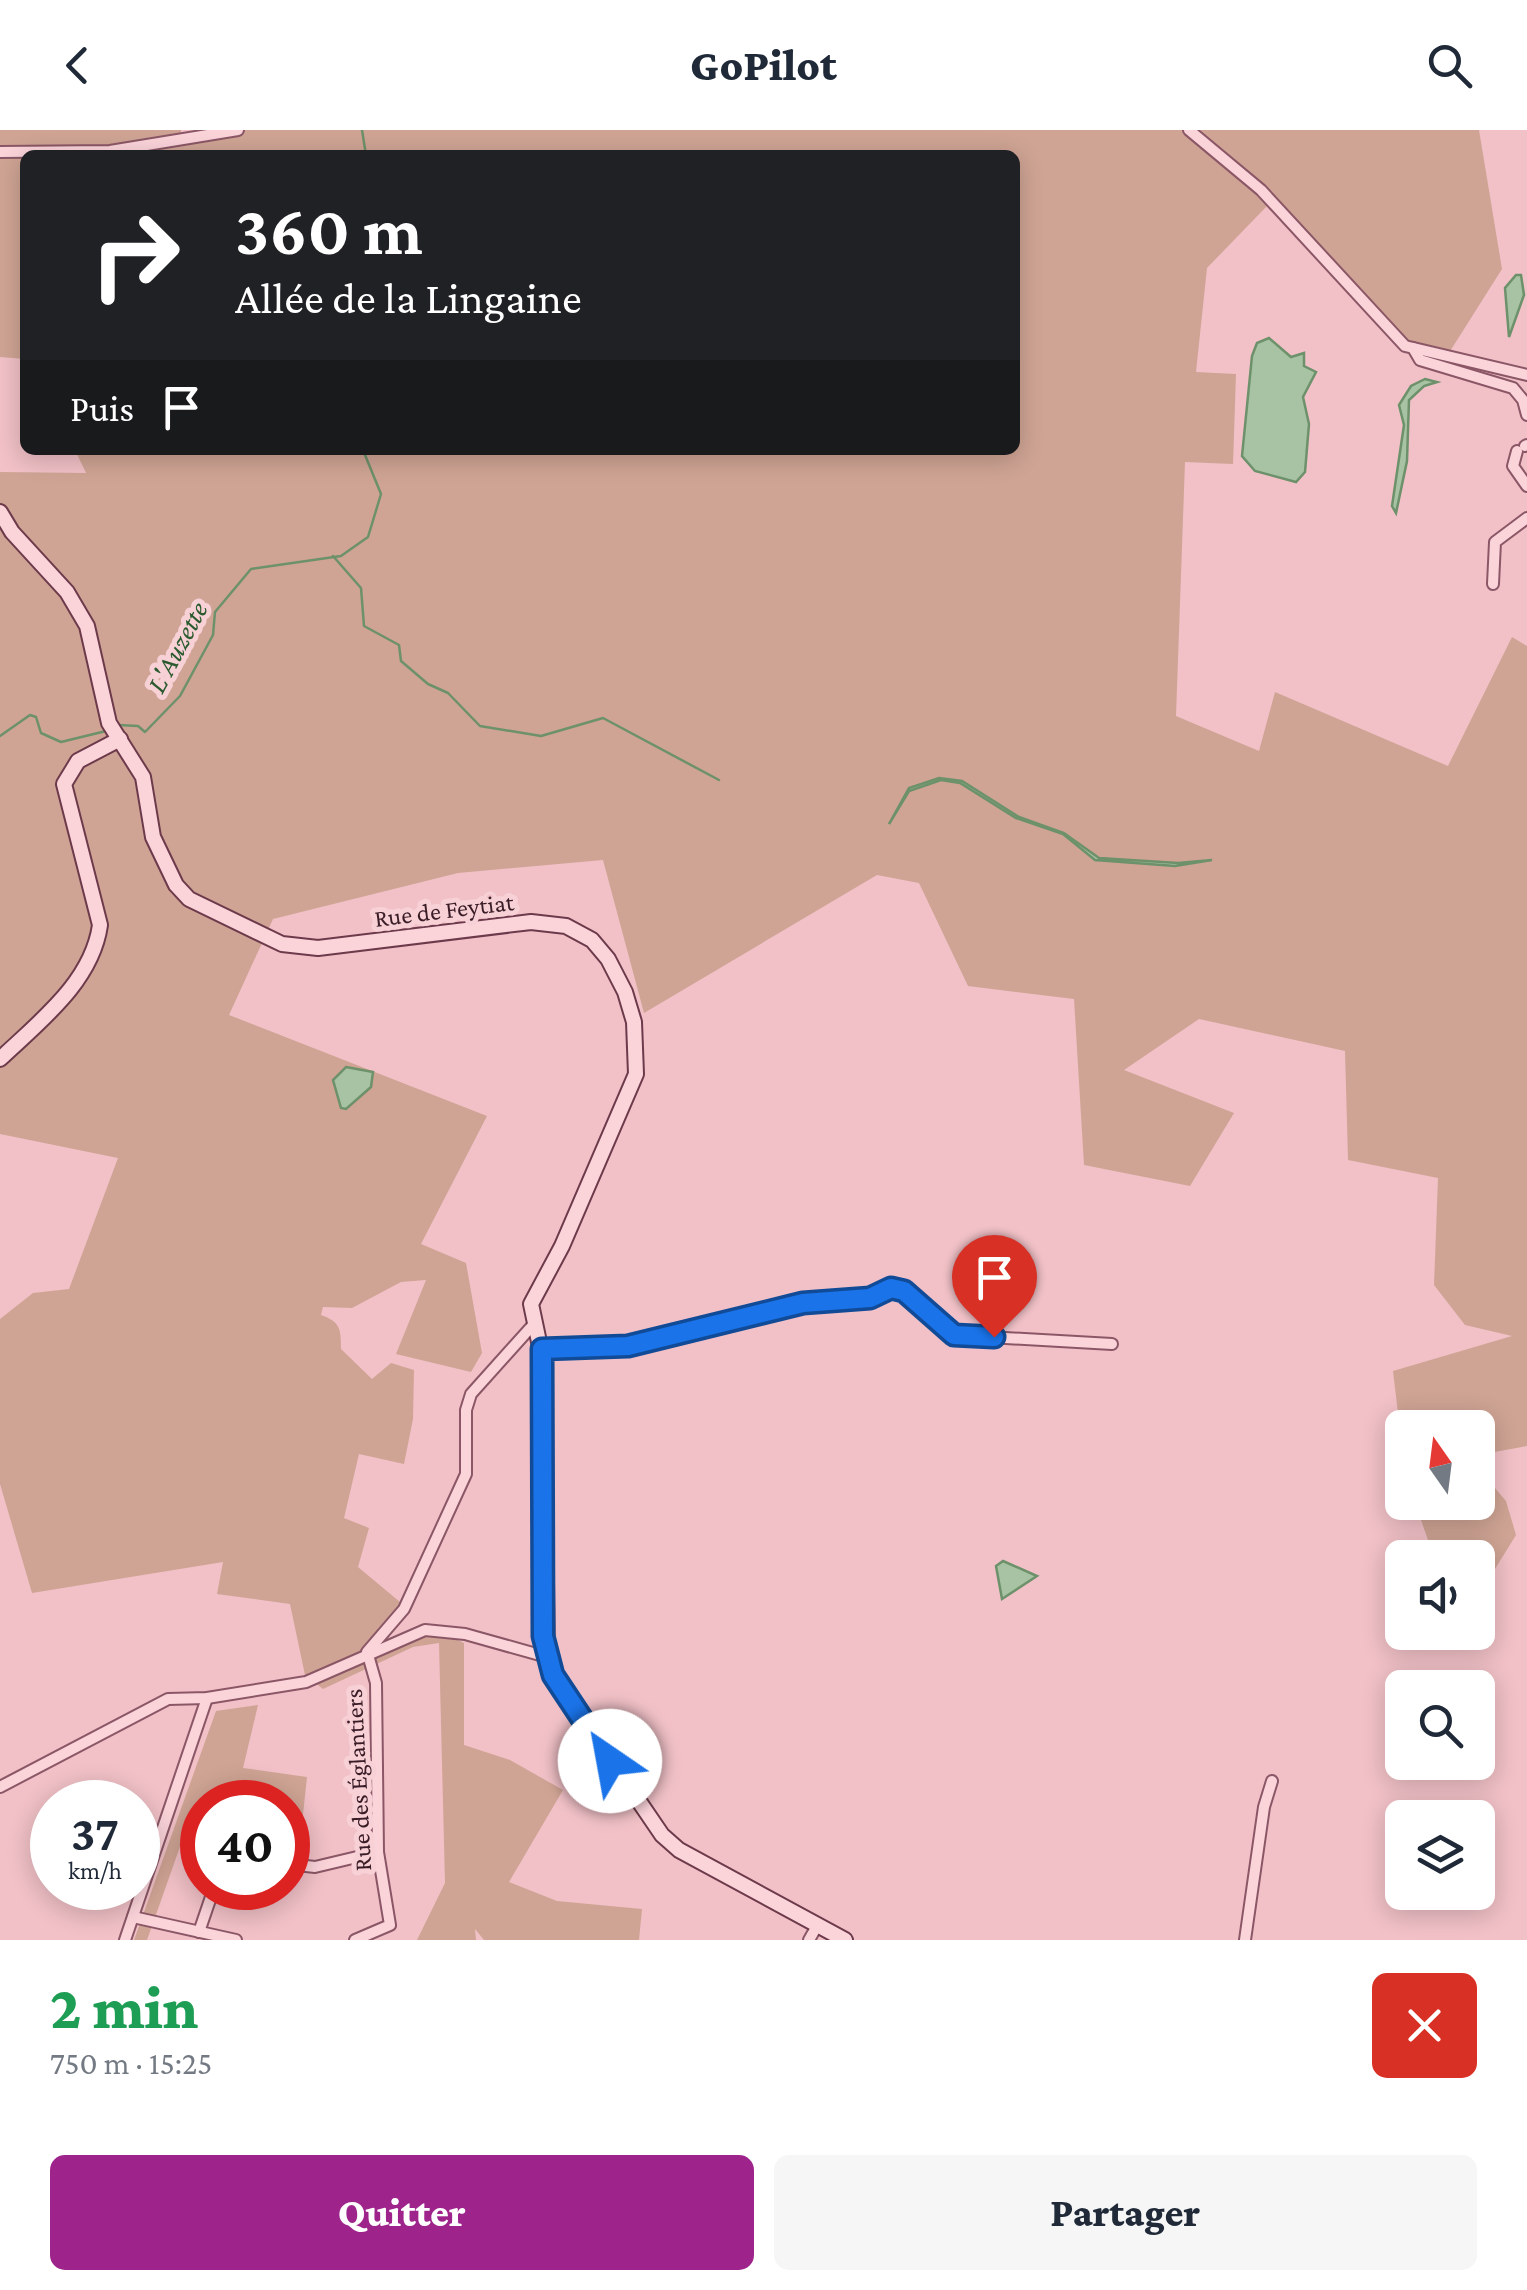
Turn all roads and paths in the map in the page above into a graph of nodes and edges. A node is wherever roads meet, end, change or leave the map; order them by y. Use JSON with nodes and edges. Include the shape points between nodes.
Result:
{"nodes":[{"id":1,"x":238,"y":130,"type":"edge"},
{"id":2,"x":1189,"y":130,"type":"edge"},
{"id":3,"x":122,"y":150,"type":"edge"},
{"id":4,"x":1413,"y":348,"type":"junction"},
{"id":5,"x":1527,"y":375,"type":"edge"},
{"id":6,"x":1527,"y":416,"type":"edge"},
{"id":7,"x":1523,"y":448,"type":"edge"},
{"id":8,"x":1527,"y":486,"type":"edge"},
{"id":9,"x":0,"y":512,"type":"edge"},
{"id":10,"x":1527,"y":518,"type":"edge"},
{"id":11,"x":1493,"y":584,"type":"dead end"},
{"id":12,"x":115,"y":732,"type":"junction"},
{"id":13,"x":0,"y":1059,"type":"edge"},
{"id":14,"x":533,"y":1325,"type":"junction"},
{"id":15,"x":1112,"y":1344,"type":"dead end"},
{"id":16,"x":542,"y":1349,"type":"junction"},
{"id":17,"x":365,"y":1657,"type":"junction"},
{"id":18,"x":547,"y":1657,"type":"junction"},
{"id":19,"x":208,"y":1698,"type":"junction"},
{"id":20,"x":1272,"y":1781,"type":"dead end"},
{"id":21,"x":0,"y":1787,"type":"edge"},
{"id":22,"x":378,"y":1852,"type":"junction"},
{"id":23,"x":310,"y":1866,"type":"edge"},
{"id":24,"x":206,"y":1910,"type":"edge"},
{"id":25,"x":133,"y":1917,"type":"junction"},
{"id":26,"x":198,"y":1932,"type":"junction"},
{"id":27,"x":813,"y":1933,"type":"edge"},
{"id":28,"x":125,"y":1940,"type":"edge"},
{"id":29,"x":236,"y":1940,"type":"edge"},
{"id":30,"x":355,"y":1940,"type":"edge"},
{"id":31,"x":845,"y":1940,"type":"edge"},
{"id":32,"x":1245,"y":1940,"type":"edge"}],
"edges":[{"from":1,"to":3,"type":"street"},
{"from":2,"to":4,"type":"street","via":[[1261,190]]},
{"from":4,"to":5,"type":"street"},
{"from":4,"to":6,"type":"street","via":[[1420,360],[1513,388]]},
{"from":7,"to":8,"type":"street","via":[[1513,466]]},
{"from":9,"to":12,"type":"street","name":"Rue de Feytiat","via":[[87,626]]},
{"from":10,"to":11,"type":"street","via":[[1495,542]]},
{"from":12,"to":13,"type":"street","via":[[78,762],[64,784],[100,925],[97,944],[64,998]]},
{"from":12,"to":14,"type":"street","name":"Rue de Feytiat","via":[[143,776],[153,838],[176,885],[189,900],[282,944],[318,948],[531,922],[566,926],[608,958],[634,1022],[636,1074],[562,1246],[532,1298]]},
{"from":14,"to":16,"type":"street"},
{"from":14,"to":17,"type":"street","via":[[471,1394],[466,1474],[404,1609]]},
{"from":15,"to":16,"type":"street","via":[[954,1335],[904,1291],[891,1288],[870,1298],[803,1303],[628,1346]]},
{"from":16,"to":18,"type":"street"},
{"from":17,"to":18,"type":"street","via":[[425,1630]]},
{"from":17,"to":19,"type":"street","via":[[306,1682]]},
{"from":17,"to":22,"type":"street","name":"Rue des Églantiers","via":[[376,1684]]},
{"from":18,"to":27,"type":"street","via":[[662,1835]]},
{"from":19,"to":21,"type":"street","via":[[168,1699]]},
{"from":19,"to":25,"type":"street"},
{"from":20,"to":32,"type":"street"},
{"from":22,"to":23,"type":"street"},
{"from":22,"to":30,"type":"street","name":"Rue des Églantiers","via":[[390,1925]]},
{"from":24,"to":26,"type":"street"},
{"from":25,"to":26,"type":"street"},
{"from":25,"to":28,"type":"street"},
{"from":26,"to":29,"type":"street"},
{"from":27,"to":31,"type":"street"}]}
